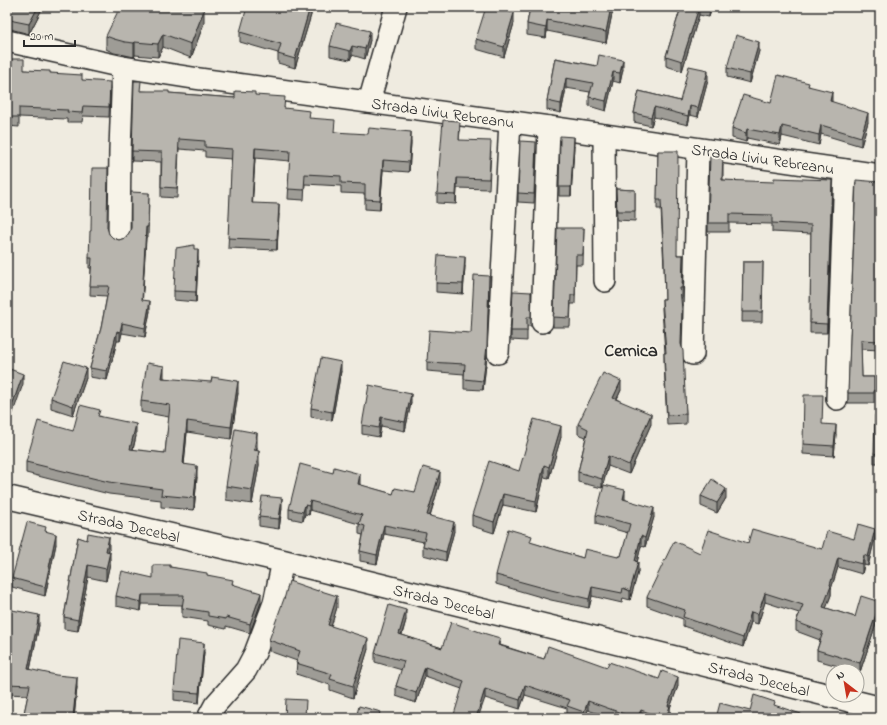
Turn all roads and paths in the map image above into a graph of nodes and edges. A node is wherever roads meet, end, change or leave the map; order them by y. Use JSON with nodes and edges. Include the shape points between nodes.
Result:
{"nodes":[{"id":1,"x":396,"y":7,"type":"edge"},
{"id":2,"x":7,"y":41,"type":"edge"},
{"id":3,"x":123,"y":67,"type":"junction"},
{"id":4,"x":369,"y":102,"type":"junction"},
{"id":5,"x":510,"y":121,"type":"junction"},
{"id":6,"x":549,"y":127,"type":"junction"},
{"id":7,"x":604,"y":135,"type":"junction"},
{"id":8,"x":698,"y":149,"type":"junction"},
{"id":9,"x":845,"y":170,"type":"junction"},
{"id":10,"x":880,"y":175,"type":"edge"},
{"id":11,"x":119,"y":237,"type":"dead end"},
{"id":12,"x":605,"y":282,"type":"dead end"},
{"id":13,"x":542,"y":322,"type":"dead end"},
{"id":14,"x":498,"y":353,"type":"dead end"},
{"id":15,"x":693,"y":354,"type":"dead end"},
{"id":16,"x":836,"y":399,"type":"dead end"},
{"id":17,"x":8,"y":500,"type":"edge"},
{"id":18,"x":283,"y":561,"type":"junction"},
{"id":19,"x":880,"y":708,"type":"edge"},
{"id":20,"x":208,"y":718,"type":"edge"}],
"edges":[{"from":1,"to":4,"type":"street"},
{"from":2,"to":3,"type":"street","name":"Strada Liviu Rebreanu"},
{"from":3,"to":4,"type":"street","name":"Strada Liviu Rebreanu"},
{"from":3,"to":11,"type":"street"},
{"from":4,"to":5,"type":"street","name":"Strada Liviu Rebreanu"},
{"from":5,"to":6,"type":"street","name":"Strada Liviu Rebreanu"},
{"from":5,"to":14,"type":"street"},
{"from":6,"to":7,"type":"street","name":"Strada Liviu Rebreanu"},
{"from":6,"to":13,"type":"street"},
{"from":7,"to":8,"type":"street","name":"Strada Liviu Rebreanu"},
{"from":7,"to":12,"type":"street"},
{"from":8,"to":9,"type":"street","name":"Strada Liviu Rebreanu"},
{"from":8,"to":15,"type":"street"},
{"from":9,"to":10,"type":"street","name":"Strada Liviu Rebreanu"},
{"from":9,"to":16,"type":"street"},
{"from":17,"to":18,"type":"main road","name":"Strada Decebal"},
{"from":18,"to":19,"type":"main road","name":"Strada Decebal"},
{"from":18,"to":20,"type":"street","via":[[274,603],[255,652],[246,670],[215,705]]}]}
